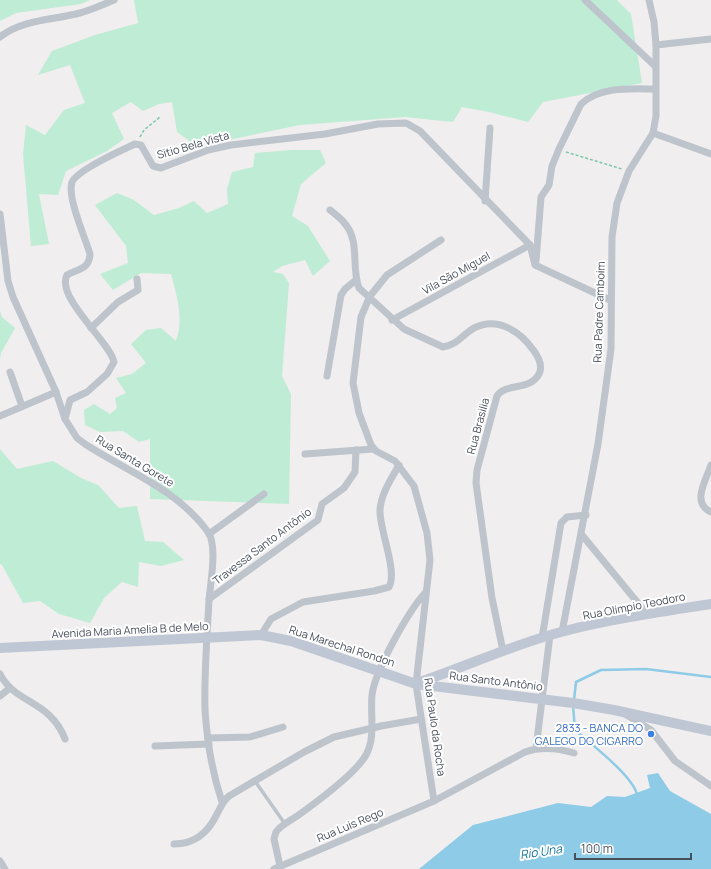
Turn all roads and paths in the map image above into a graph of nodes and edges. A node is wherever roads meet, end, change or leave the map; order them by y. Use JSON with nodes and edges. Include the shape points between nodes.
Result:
{"nodes":[{"id":1,"x":114,"y":0,"type":"edge"},
{"id":2,"x":585,"y":0,"type":"edge"},
{"id":3,"x":649,"y":0,"type":"edge"},
{"id":4,"x":0,"y":37,"type":"edge"},
{"id":5,"x":711,"y":39,"type":"edge"},
{"id":6,"x":656,"y":45,"type":"junction"},
{"id":7,"x":656,"y":66,"type":"junction"},
{"id":8,"x":655,"y":89,"type":"junction"},
{"id":9,"x":160,"y":117,"type":"dead end"},
{"id":10,"x":490,"y":128,"type":"dead end"},
{"id":11,"x":653,"y":133,"type":"junction"},
{"id":12,"x":135,"y":144,"type":"junction"},
{"id":13,"x":559,"y":149,"type":"junction"},
{"id":14,"x":711,"y":154,"type":"edge"},
{"id":15,"x":629,"y":171,"type":"junction"},
{"id":16,"x":485,"y":201,"type":"junction"},
{"id":17,"x":330,"y":210,"type":"dead end"},
{"id":18,"x":0,"y":214,"type":"edge"},
{"id":19,"x":441,"y":240,"type":"dead end"},
{"id":20,"x":530,"y":245,"type":"junction"},
{"id":21,"x":535,"y":265,"type":"junction"},
{"id":22,"x":137,"y":279,"type":"dead end"},
{"id":23,"x":356,"y":280,"type":"junction"},
{"id":24,"x":370,"y":296,"type":"junction"},
{"id":25,"x":610,"y":300,"type":"junction"},
{"id":26,"x":392,"y":320,"type":"junction"},
{"id":27,"x":91,"y":328,"type":"junction"},
{"id":28,"x":10,"y":372,"type":"dead end"},
{"id":29,"x":328,"y":376,"type":"dead end"},
{"id":30,"x":56,"y":392,"type":"junction"},
{"id":31,"x":22,"y":406,"type":"junction"},
{"id":32,"x":0,"y":416,"type":"edge"},
{"id":33,"x":65,"y":419,"type":"junction"},
{"id":34,"x":373,"y":449,"type":"junction"},
{"id":35,"x":356,"y":450,"type":"junction"},
{"id":36,"x":305,"y":454,"type":"dead end"},
{"id":37,"x":399,"y":465,"type":"junction"},
{"id":38,"x":711,"y":465,"type":"edge"},
{"id":39,"x":264,"y":494,"type":"dead end"},
{"id":40,"x":708,"y":510,"type":"edge"},
{"id":41,"x":586,"y":515,"type":"junction"},
{"id":42,"x":209,"y":534,"type":"junction"},
{"id":43,"x":582,"y":535,"type":"junction"},
{"id":44,"x":425,"y":592,"type":"junction"},
{"id":45,"x":209,"y":599,"type":"junction"},
{"id":46,"x":711,"y":604,"type":"edge"},
{"id":47,"x":647,"y":614,"type":"junction"},
{"id":48,"x":562,"y":632,"type":"junction"},
{"id":49,"x":261,"y":635,"type":"junction"},
{"id":50,"x":546,"y":637,"type":"junction"},
{"id":51,"x":208,"y":638,"type":"junction"},
{"id":52,"x":0,"y":648,"type":"edge"},
{"id":53,"x":503,"y":651,"type":"junction"},
{"id":54,"x":381,"y":670,"type":"junction"},
{"id":55,"x":0,"y":674,"type":"edge"},
{"id":56,"x":416,"y":684,"type":"junction"},
{"id":57,"x":10,"y":688,"type":"junction"},
{"id":58,"x":0,"y":696,"type":"edge"},
{"id":59,"x":542,"y":699,"type":"junction"},
{"id":60,"x":618,"y":711,"type":"junction"},
{"id":61,"x":421,"y":719,"type":"junction"},
{"id":62,"x":283,"y":727,"type":"dead end"},
{"id":63,"x":372,"y":728,"type":"junction"},
{"id":64,"x":711,"y":731,"type":"edge"},
{"id":65,"x":65,"y":739,"type":"dead end"},
{"id":66,"x":208,"y":741,"type":"junction"},
{"id":67,"x":155,"y":746,"type":"dead end"},
{"id":68,"x":536,"y":748,"type":"junction"},
{"id":69,"x":574,"y":753,"type":"dead end"},
{"id":70,"x":255,"y":781,"type":"junction"},
{"id":71,"x":711,"y":786,"type":"edge"},
{"id":72,"x":434,"y":801,"type":"junction"},
{"id":73,"x":222,"y":802,"type":"junction"},
{"id":74,"x":285,"y":824,"type":"junction"},
{"id":75,"x":174,"y":844,"type":"dead end"},
{"id":76,"x":0,"y":861,"type":"edge"},
{"id":77,"x":277,"y":868,"type":"edge"},
{"id":78,"x":5,"y":869,"type":"edge"}],
"edges":[{"from":1,"to":4,"type":"street","via":[[77,14],[21,26]]},
{"from":2,"to":7,"type":"street"},
{"from":3,"to":6,"type":"street","name":"Rua Padre Camboim"},
{"from":5,"to":6,"type":"street"},
{"from":6,"to":7,"type":"street","name":"Rua Padre Camboim"},
{"from":7,"to":8,"type":"street","name":"Rua Padre Camboim"},
{"from":8,"to":11,"type":"street","name":"Rua Padre Camboim","via":[[656,116]]},
{"from":8,"to":13,"type":"street","via":[[612,90],[587,98],[576,112]]},
{"from":9,"to":12,"type":"path","via":[[144,130]]},
{"from":10,"to":16,"type":"street"},
{"from":11,"to":14,"type":"street"},
{"from":11,"to":15,"type":"street","name":"Rua Padre Camboim"},
{"from":12,"to":16,"type":"street","name":"Sitio Bela Vista","via":[[141,145],[153,166],[159,169],[208,150],[231,145],[406,122],[420,131]]},
{"from":12,"to":27,"type":"street","via":[[83,170],[72,184],[73,200],[90,254],[87,266],[67,275],[65,282],[78,312]]},
{"from":13,"to":15,"type":"path"},
{"from":13,"to":21,"type":"street","via":[[552,166],[549,185],[541,197]]},
{"from":15,"to":25,"type":"street","name":"Rua Padre Camboim","via":[[617,203],[612,237]]},
{"from":16,"to":20,"type":"street","name":"Sitio Bela Vista"},
{"from":17,"to":23,"type":"street","via":[[345,224],[353,241]]},
{"from":18,"to":30,"type":"street","name":"Rua Santa Gorete","via":[[10,289]]},
{"from":19,"to":24,"type":"street","via":[[387,275]]},
{"from":20,"to":21,"type":"street"},
{"from":20,"to":26,"type":"street","name":"Vila São Miguel"},
{"from":21,"to":25,"type":"street"},
{"from":22,"to":27,"type":"street","via":[[138,290],[118,302]]},
{"from":23,"to":24,"type":"street","via":[[361,291]]},
{"from":23,"to":29,"type":"street","via":[[341,295]]},
{"from":24,"to":26,"type":"street"},
{"from":24,"to":34,"type":"street","via":[[361,317],[353,384],[359,413]]},
{"from":25,"to":41,"type":"street","name":"Rua Padre Camboim","via":[[611,348]]},
{"from":26,"to":53,"type":"street","name":"Rua Brasilia","via":[[410,333],[443,347],[456,342],[475,328],[491,324],[504,326],[514,330],[538,356],[541,366],[539,373],[529,384],[504,390],[497,396],[477,470],[480,521],[493,608]]},
{"from":27,"to":33,"type":"street","via":[[112,355],[114,362],[107,374],[87,392],[70,400]]},
{"from":28,"to":31,"type":"street"},
{"from":30,"to":31,"type":"street"},
{"from":30,"to":33,"type":"street","name":"Rua Santa Gorete"},
{"from":31,"to":32,"type":"street"},
{"from":33,"to":42,"type":"street","name":"Rua Santa Gorete","via":[[77,438],[168,492],[184,505]]},
{"from":34,"to":35,"type":"street"},
{"from":34,"to":37,"type":"street","name":"Rua Paulo da Rocha"},
{"from":35,"to":36,"type":"street"},
{"from":35,"to":45,"type":"street","name":"Travessa Santo Antônio","via":[[355,472],[344,488],[322,504],[318,520]]},
{"from":37,"to":44,"type":"street","name":"Rua Paulo da Rocha","via":[[414,486],[427,533],[430,560]]},
{"from":37,"to":49,"type":"street","via":[[388,484],[381,504],[381,519],[391,573],[389,587],[303,602],[271,619]]},
{"from":38,"to":40,"type":"street","via":[[700,496],[701,504]]},
{"from":39,"to":42,"type":"street"},
{"from":41,"to":43,"type":"street","name":"Rua Padre Camboim"},
{"from":41,"to":50,"type":"street","via":[[567,517],[561,523]]},
{"from":42,"to":45,"type":"street","via":[[213,559]]},
{"from":43,"to":47,"type":"street"},
{"from":43,"to":48,"type":"street","name":"Rua Padre Camboim"},
{"from":44,"to":54,"type":"street","via":[[402,626]]},
{"from":44,"to":56,"type":"street","name":"Rua Paulo da Rocha"},
{"from":45,"to":51,"type":"street"},
{"from":46,"to":47,"type":"street","name":"Rua Olimpio Teodoro"},
{"from":47,"to":48,"type":"street","name":"Rua Olimpio Teodoro"},
{"from":48,"to":50,"type":"street","name":"Rua Olimpio Teodoro"},
{"from":49,"to":51,"type":"street","name":"Avenida Maria Amelia B de Melo"},
{"from":49,"to":54,"type":"street","name":"Rua Marechal Rondon","via":[[291,641]]},
{"from":50,"to":53,"type":"street","name":"Rua Olimpio Teodoro"},
{"from":50,"to":59,"type":"street"},
{"from":51,"to":52,"type":"street","name":"Avenida Maria Amelia B de Melo"},
{"from":51,"to":66,"type":"street","via":[[205,683]]},
{"from":53,"to":56,"type":"street","name":"Rua Olimpio Teodoro"},
{"from":54,"to":56,"type":"street","name":"Rua Marechal Rondon"},
{"from":54,"to":63,"type":"street","via":[[372,694]]},
{"from":55,"to":57,"type":"street"},
{"from":56,"to":59,"type":"street","name":"Rua Santo Antônio"},
{"from":56,"to":61,"type":"street","name":"Rua Paulo da Rocha"},
{"from":57,"to":58,"type":"street"},
{"from":57,"to":65,"type":"street","via":[[49,714],[59,725]]},
{"from":59,"to":60,"type":"street","name":"Rua Santo Antônio"},
{"from":59,"to":68,"type":"street"},
{"from":60,"to":64,"type":"street","name":"Rua Santo Antônio"},
{"from":60,"to":71,"type":"street","via":[[651,730],[675,761]]},
{"from":61,"to":63,"type":"street"},
{"from":61,"to":72,"type":"street","name":"Rua Paulo da Rocha"},
{"from":62,"to":66,"type":"street","via":[[250,737]]},
{"from":63,"to":70,"type":"street","via":[[334,737]]},
{"from":63,"to":74,"type":"street","via":[[368,749],[361,762],[329,791]]},
{"from":66,"to":67,"type":"street"},
{"from":66,"to":73,"type":"street"},
{"from":68,"to":69,"type":"street","via":[[555,748]]},
{"from":68,"to":72,"type":"street","name":"Rua Luis Rego"},
{"from":70,"to":73,"type":"street","via":[[237,790]]},
{"from":70,"to":74,"type":"lane"},
{"from":72,"to":77,"type":"street","name":"Rua Luis Rego"},
{"from":73,"to":75,"type":"street","via":[[212,823],[198,838],[183,844]]},
{"from":74,"to":77,"type":"street","via":[[274,834]]},
{"from":76,"to":78,"type":"street"}]}
